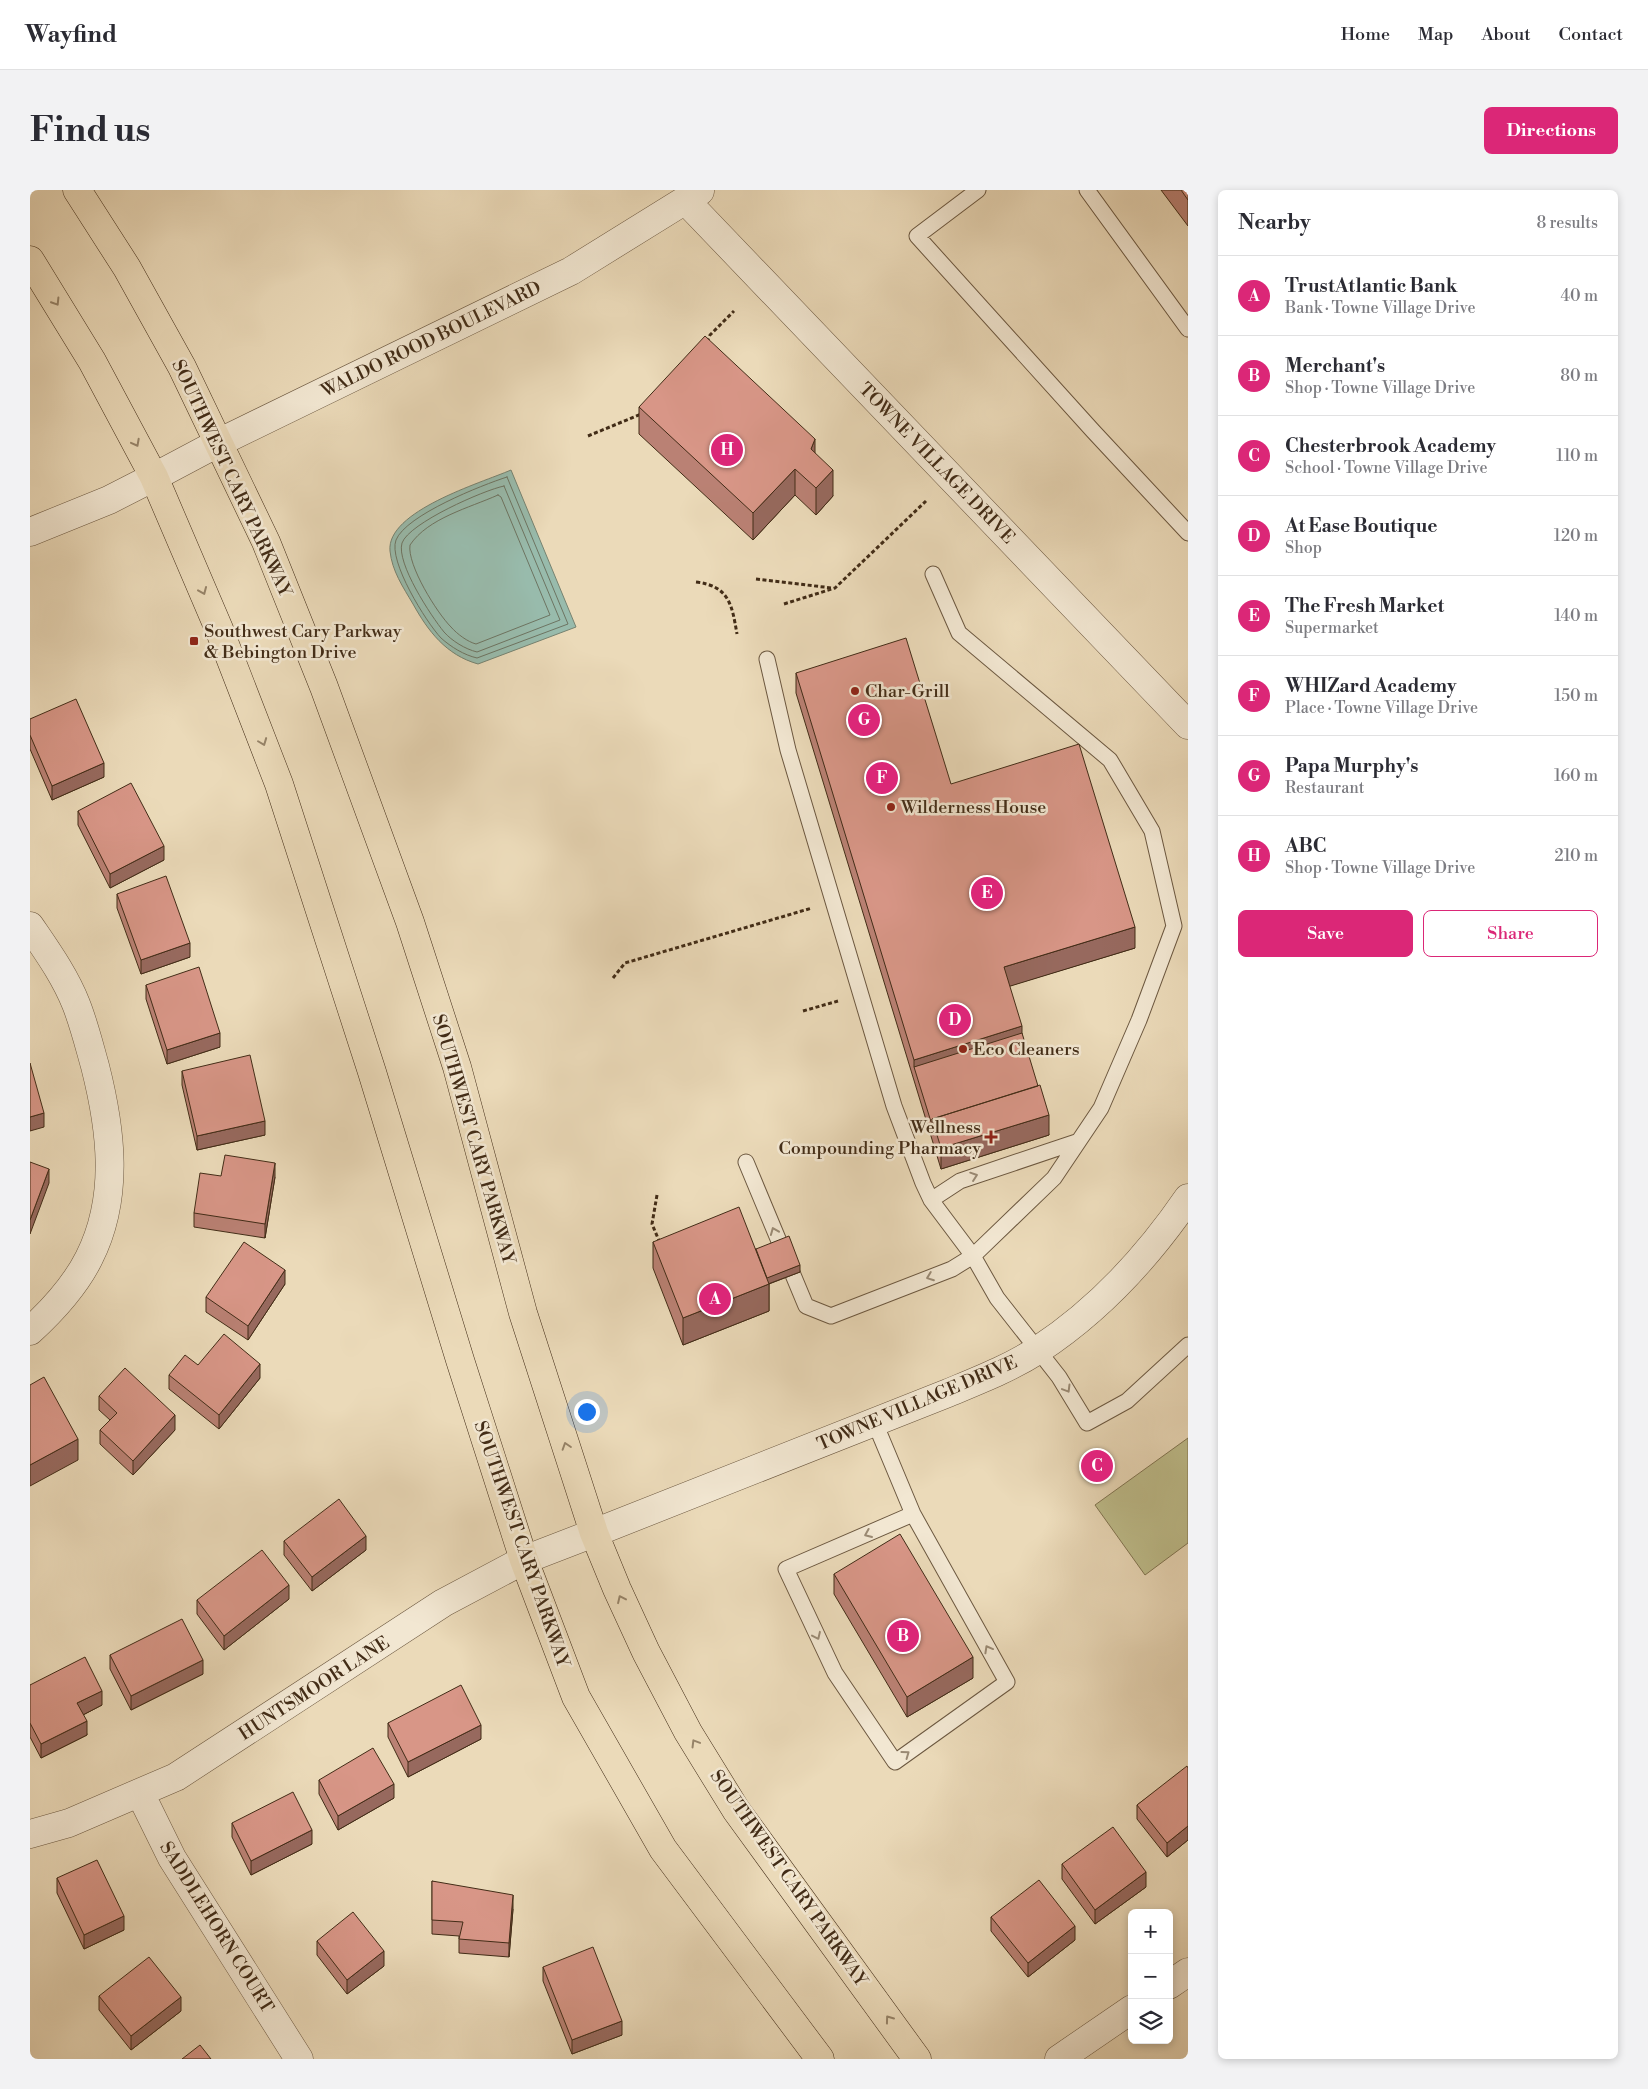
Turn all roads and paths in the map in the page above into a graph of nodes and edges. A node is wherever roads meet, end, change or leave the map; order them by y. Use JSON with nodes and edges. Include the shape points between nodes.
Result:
{"nodes":[{"id":1,"x":77,"y":190,"type":"edge"},
{"id":2,"x":978,"y":190,"type":"edge"},
{"id":3,"x":1087,"y":190,"type":"edge"},
{"id":4,"x":689,"y":194,"type":"edge"},
{"id":5,"x":30,"y":260,"type":"edge"},
{"id":6,"x":734,"y":311,"type":"dead end"},
{"id":7,"x":1188,"y":328,"type":"edge"},
{"id":8,"x":704,"y":349,"type":"edge"},
{"id":9,"x":645,"y":413,"type":"edge"},
{"id":10,"x":588,"y":436,"type":"dead end"},
{"id":11,"x":218,"y":443,"type":"junction"},
{"id":12,"x":154,"y":477,"type":"junction"},
{"id":13,"x":926,"y":501,"type":"dead end"},
{"id":14,"x":30,"y":532,"type":"edge"},
{"id":15,"x":1188,"y":533,"type":"edge"},
{"id":16,"x":933,"y":574,"type":"dead end"},
{"id":17,"x":756,"y":579,"type":"dead end"},
{"id":18,"x":696,"y":582,"type":"dead end"},
{"id":19,"x":835,"y":588,"type":"junction"},
{"id":20,"x":784,"y":604,"type":"dead end"},
{"id":21,"x":738,"y":634,"type":"dead end"},
{"id":22,"x":767,"y":659,"type":"dead end"},
{"id":23,"x":1188,"y":725,"type":"edge"},
{"id":24,"x":817,"y":907,"type":"dead end"},
{"id":25,"x":30,"y":926,"type":"edge"},
{"id":26,"x":613,"y":978,"type":"dead end"},
{"id":27,"x":844,"y":1000,"type":"dead end"},
{"id":28,"x":803,"y":1010,"type":"dead end"},
{"id":29,"x":1079,"y":1141,"type":"junction"},
{"id":30,"x":746,"y":1162,"type":"dead end"},
{"id":31,"x":657,"y":1195,"type":"dead end"},
{"id":32,"x":1188,"y":1198,"type":"edge"},
{"id":33,"x":931,"y":1200,"type":"junction"},
{"id":34,"x":662,"y":1247,"type":"edge"},
{"id":35,"x":973,"y":1256,"type":"junction"},
{"id":36,"x":30,"y":1331,"type":"edge"},
{"id":37,"x":1188,"y":1345,"type":"edge"},
{"id":38,"x":1037,"y":1350,"type":"junction"},
{"id":39,"x":875,"y":1423,"type":"junction"},
{"id":40,"x":912,"y":1514,"type":"junction"},
{"id":41,"x":594,"y":1533,"type":"junction"},
{"id":42,"x":524,"y":1560,"type":"junction"},
{"id":43,"x":140,"y":1793,"type":"junction"},
{"id":44,"x":30,"y":1834,"type":"edge"},
{"id":45,"x":1188,"y":1972,"type":"edge"},
{"id":46,"x":1173,"y":1982,"type":"edge"},
{"id":47,"x":1128,"y":2012,"type":"edge"},
{"id":48,"x":299,"y":2059,"type":"edge"},
{"id":49,"x":820,"y":2059,"type":"edge"},
{"id":50,"x":917,"y":2059,"type":"edge"},
{"id":51,"x":1059,"y":2059,"type":"edge"}],
"edges":[{"from":1,"to":11,"type":"main road","name":"SOUTHWEST CARY PARKWAY","via":[[132,276],[182,367]]},
{"from":2,"to":15,"type":"lane","via":[[917,236]]},
{"from":3,"to":7,"type":"lane"},
{"from":4,"to":11,"type":"street","name":"WALDO ROOD BOULEVARD","via":[[571,271]]},
{"from":4,"to":23,"type":"street","name":"TOWNE VILLAGE DRIVE"},
{"from":5,"to":12,"type":"main road","name":"SOUTHWEST CARY PARKWAY","one_way":true,"via":[[92,361]]},
{"from":6,"to":8,"type":"path","via":[[710,335]]},
{"from":9,"to":10,"type":"path"},
{"from":11,"to":12,"type":"street","name":"WALDO ROOD BOULEVARD"},
{"from":41,"to":11,"type":"main road","name":"SOUTHWEST CARY PARKWAY","one_way":true,"via":[[523,1313],[457,1067],[410,922],[324,687],[266,542]]},
{"from":12,"to":14,"type":"street","name":"WALDO ROOD BOULEVARD","via":[[109,500]]},
{"from":12,"to":42,"type":"main road","name":"SOUTHWEST CARY PARKWAY","one_way":true,"via":[[219,629],[279,784]]},
{"from":13,"to":19,"type":"path"},
{"from":16,"to":29,"type":"lane","via":[[959,633],[1110,760],[1152,831],[1174,926],[1101,1108]]},
{"from":17,"to":19,"type":"path"},
{"from":18,"to":21,"type":"path","via":[[712,584],[725,594],[733,609]]},
{"from":19,"to":20,"type":"path"},
{"from":22,"to":33,"type":"lane","via":[[788,750],[889,1087]]},
{"from":24,"to":26,"type":"path","via":[[625,963]]},
{"from":25,"to":36,"type":"street","via":[[57,966],[76,1004],[88,1040],[104,1105],[110,1175],[107,1204],[89,1258],[52,1310]]},
{"from":27,"to":28,"type":"path"},
{"from":33,"to":29,"type":"lane","one_way":true,"via":[[960,1181]]},
{"from":29,"to":35,"type":"lane","via":[[1054,1178]]},
{"from":35,"to":30,"type":"lane","one_way":true,"via":[[952,1269],[832,1316],[806,1306]]},
{"from":31,"to":34,"type":"path","via":[[652,1224]]},
{"from":32,"to":38,"type":"street","name":"TOWNE VILLAGE DRIVE","via":[[1127,1276],[1086,1315]]},
{"from":33,"to":35,"type":"lane"},
{"from":35,"to":38,"type":"lane","via":[[997,1298]]},
{"from":38,"to":37,"type":"lane","one_way":true,"via":[[1063,1383],[1087,1423],[1127,1401]]},
{"from":38,"to":39,"type":"street","name":"TOWNE VILLAGE DRIVE","via":[[997,1372]]},
{"from":39,"to":40,"type":"lane"},
{"from":39,"to":41,"type":"street","name":"TOWNE VILLAGE DRIVE"},
{"from":40,"to":40,"type":"lane","one_way":true,"via":[[786,1569],[835,1673],[895,1762],[1007,1682]]},
{"from":41,"to":42,"type":"street","name":"HUNTSMOOR LANE"},
{"from":50,"to":41,"type":"main road","name":"SOUTHWEST CARY PARKWAY","one_way":true,"via":[[736,1810],[688,1732],[646,1652]]},
{"from":42,"to":43,"type":"street","name":"HUNTSMOOR LANE","via":[[443,1603],[176,1778]]},
{"from":42,"to":49,"type":"main road","name":"SOUTHWEST CARY PARKWAY","via":[[576,1697],[663,1849]]},
{"from":43,"to":44,"type":"street","name":"HUNTSMOOR LANE","via":[[69,1823]]},
{"from":43,"to":48,"type":"street","name":"SADDLEHORN COURT","via":[[172,1858]]},
{"from":45,"to":46,"type":"street"},
{"from":47,"to":51,"type":"street"}]}
